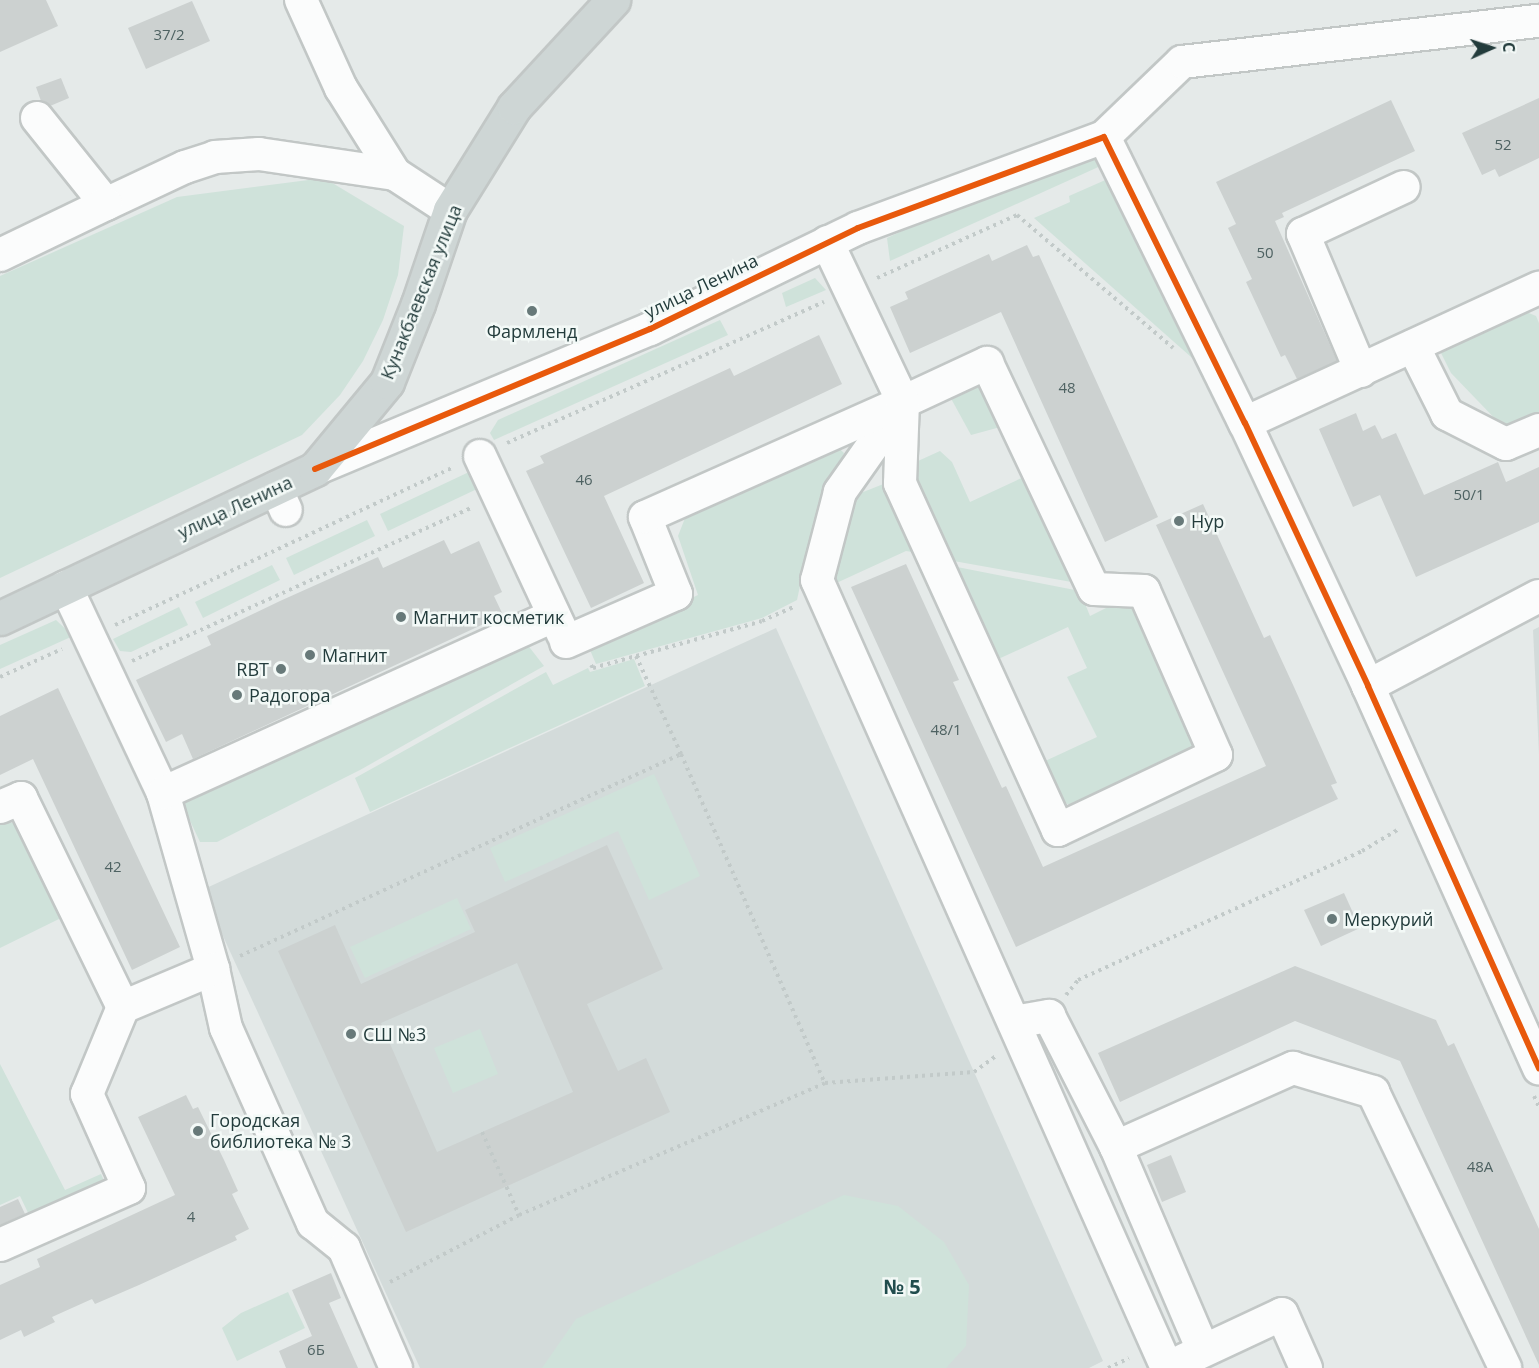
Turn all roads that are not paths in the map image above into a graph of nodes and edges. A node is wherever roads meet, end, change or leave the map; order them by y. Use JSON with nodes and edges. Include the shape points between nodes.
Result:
{"nodes":[{"id":1,"x":301,"y":0,"type":"edge"},
{"id":2,"x":613,"y":0,"type":"edge"},
{"id":3,"x":1539,"y":21,"type":"edge"},
{"id":4,"x":37,"y":118,"type":"dead end"},
{"id":5,"x":1104,"y":137,"type":"junction"},
{"id":6,"x":395,"y":174,"type":"junction"},
{"id":7,"x":1404,"y":187,"type":"dead end"},
{"id":8,"x":106,"y":204,"type":"junction"},
{"id":9,"x":450,"y":210,"type":"junction"},
{"id":10,"x":827,"y":242,"type":"junction"},
{"id":11,"x":0,"y":255,"type":"edge"},
{"id":12,"x":1537,"y":293,"type":"edge"},
{"id":13,"x":1413,"y":346,"type":"junction"},
{"id":14,"x":1361,"y":371,"type":"junction"},
{"id":15,"x":903,"y":402,"type":"junction"},
{"id":16,"x":1245,"y":423,"type":"junction"},
{"id":17,"x":1539,"y":430,"type":"edge"},
{"id":18,"x":480,"y":456,"type":"dead end"},
{"id":19,"x":315,"y":470,"type":"junction"},
{"id":20,"x":66,"y":587,"type":"junction"},
{"id":21,"x":1539,"y":596,"type":"edge"},
{"id":22,"x":0,"y":618,"type":"edge"},
{"id":23,"x":571,"y":644,"type":"junction"},
{"id":24,"x":1368,"y":686,"type":"junction"},
{"id":25,"x":163,"y":793,"type":"junction"},
{"id":26,"x":0,"y":807,"type":"edge"},
{"id":27,"x":213,"y":969,"type":"junction"},
{"id":28,"x":123,"y":1007,"type":"junction"},
{"id":29,"x":1018,"y":1030,"type":"junction"},
{"id":30,"x":1539,"y":1068,"type":"edge"},
{"id":31,"x":1116,"y":1148,"type":"junction"},
{"id":32,"x":0,"y":1245,"type":"edge"},
{"id":33,"x":1203,"y":1350,"type":"junction"},
{"id":34,"x":396,"y":1368,"type":"edge"},
{"id":35,"x":1167,"y":1368,"type":"edge"},
{"id":36,"x":1306,"y":1368,"type":"edge"},
{"id":37,"x":1505,"y":1368,"type":"edge"}],
"edges":[{"from":1,"to":6,"type":"street","via":[[341,88]]},
{"from":2,"to":9,"type":"main road","name":"Кунакбаевская улица","via":[[513,107]]},
{"from":3,"to":5,"type":"street","via":[[1182,62]]},
{"from":4,"to":8,"type":"street"},
{"from":5,"to":10,"type":"street","name":"улица Ленина"},
{"from":5,"to":16,"type":"street"},
{"from":6,"to":8,"type":"street","via":[[282,156],[237,154],[185,167]]},
{"from":6,"to":9,"type":"street"},
{"from":7,"to":14,"type":"street","via":[[1303,234]]},
{"from":8,"to":11,"type":"street"},
{"from":9,"to":19,"type":"main road","name":"Кунакбаевская улица","via":[[387,382]]},
{"from":10,"to":15,"type":"street"},
{"from":10,"to":19,"type":"street","name":"улица Ленина","via":[[650,329]]},
{"from":12,"to":13,"type":"street"},
{"from":13,"to":14,"type":"street"},
{"from":13,"to":17,"type":"street","via":[[1447,414],[1506,444]]},
{"from":14,"to":16,"type":"street"},
{"from":15,"to":15,"type":"street","via":[[900,483],[1058,830],[1216,755],[1144,591],[1094,590],[987,363]]},
{"from":15,"to":23,"type":"street","via":[[645,518],[676,594]]},
{"from":15,"to":29,"type":"street","via":[[840,492],[817,580]]},
{"from":16,"to":24,"type":"street"},
{"from":18,"to":23,"type":"street"},
{"from":19,"to":20,"type":"main road","name":"улица Ленина","via":[[281,499]]},
{"from":20,"to":22,"type":"main road","name":"улица Ленина"},
{"from":20,"to":25,"type":"street"},
{"from":21,"to":24,"type":"street"},
{"from":23,"to":25,"type":"street"},
{"from":24,"to":30,"type":"street"},
{"from":25,"to":27,"type":"street"},
{"from":26,"to":28,"type":"street","via":[[21,798]]},
{"from":27,"to":28,"type":"street"},
{"from":27,"to":34,"type":"street","via":[[226,1028],[313,1222],[344,1248]]},
{"from":28,"to":32,"type":"street","via":[[87,1094],[129,1188]]},
{"from":29,"to":31,"type":"street","via":[[1049,1016]]},
{"from":29,"to":35,"type":"street"},
{"from":31,"to":33,"type":"street"},
{"from":31,"to":37,"type":"street","via":[[1293,1068],[1374,1092]]},
{"from":33,"to":35,"type":"street"},
{"from":33,"to":36,"type":"street","via":[[1281,1314]]}]}
